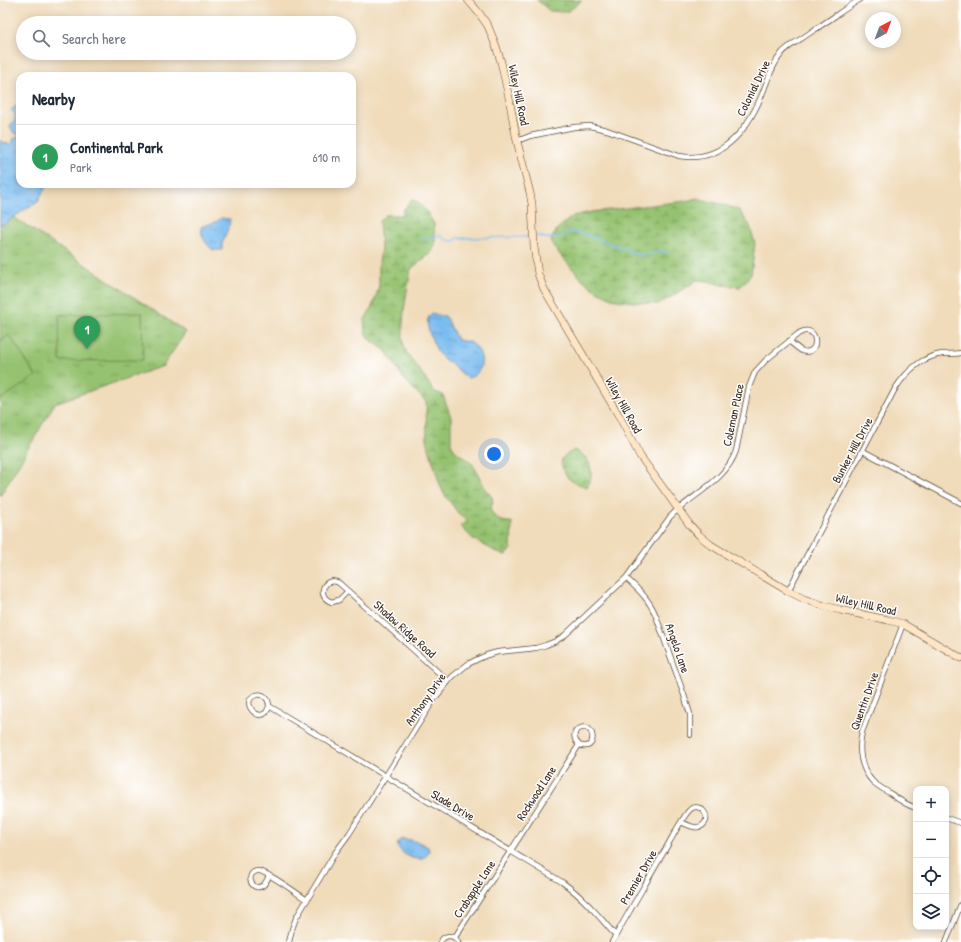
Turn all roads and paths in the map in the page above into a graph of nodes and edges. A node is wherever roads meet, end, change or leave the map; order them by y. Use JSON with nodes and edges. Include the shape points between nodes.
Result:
{"nodes":[{"id":1,"x":468,"y":0,"type":"edge"},
{"id":2,"x":860,"y":0,"type":"edge"},
{"id":3,"x":518,"y":142,"type":"junction"},
{"id":4,"x":789,"y":341,"type":"junction"},
{"id":5,"x":961,"y":354,"type":"edge"},
{"id":6,"x":863,"y":451,"type":"junction"},
{"id":7,"x":961,"y":503,"type":"edge"},
{"id":8,"x":678,"y":508,"type":"junction"},
{"id":9,"x":626,"y":578,"type":"junction"},
{"id":10,"x":348,"y":591,"type":"junction"},
{"id":11,"x":788,"y":591,"type":"junction"},
{"id":12,"x":903,"y":624,"type":"junction"},
{"id":13,"x":961,"y":658,"type":"edge"},
{"id":14,"x":448,"y":681,"type":"junction"},
{"id":15,"x":269,"y":706,"type":"junction"},
{"id":16,"x":690,"y":735,"type":"dead end"},
{"id":17,"x":578,"y":745,"type":"junction"},
{"id":18,"x":386,"y":776,"type":"junction"},
{"id":19,"x":913,"y":807,"type":"edge"},
{"id":20,"x":949,"y":819,"type":"edge"},
{"id":21,"x":681,"y":822,"type":"junction"},
{"id":22,"x":961,"y":823,"type":"edge"},
{"id":23,"x":510,"y":851,"type":"junction"},
{"id":24,"x":269,"y":876,"type":"dead end"},
{"id":25,"x":307,"y":900,"type":"junction"},
{"id":26,"x":961,"y":904,"type":"edge"},
{"id":27,"x":616,"y":936,"type":"junction"},
{"id":28,"x":455,"y":937,"type":"junction"},
{"id":29,"x":289,"y":942,"type":"edge"},
{"id":30,"x":440,"y":942,"type":"edge"},
{"id":31,"x":458,"y":942,"type":"edge"},
{"id":32,"x":612,"y":942,"type":"edge"},
{"id":33,"x":946,"y":942,"type":"edge"}],
"edges":[{"from":1,"to":3,"type":"street","name":"Wiley Hill Road","via":[[488,26],[496,46]]},
{"from":2,"to":3,"type":"street","name":"Colonial Drive","via":[[785,50],[775,63],[761,98],[745,127],[730,143],[716,151],[701,156],[679,156],[590,126],[530,136]]},
{"from":3,"to":8,"type":"street","name":"Wiley Hill Road","via":[[532,204],[538,274],[544,289],[616,410],[636,449]]},
{"from":4,"to":4,"type":"street","name":"Coleman Place","via":[[804,331],[810,332],[816,340],[814,347],[808,351],[802,351]]},
{"from":4,"to":8,"type":"street","name":"Coleman Place","via":[[758,368],[752,377],[736,451],[729,466],[718,478]]},
{"from":5,"to":6,"type":"street","name":"Bunker Hill Drive","via":[[941,354],[921,362],[908,372],[895,389]]},
{"from":6,"to":7,"type":"street"},
{"from":6,"to":11,"type":"street","name":"Bunker Hill Drive"},
{"from":8,"to":9,"type":"street","name":"Anthony Drive"},
{"from":8,"to":11,"type":"street","name":"Wiley Hill Road","via":[[696,532],[711,545]]},
{"from":9,"to":14,"type":"street","name":"Anthony Drive","via":[[556,641],[541,647],[487,655],[468,664]]},
{"from":9,"to":16,"type":"street","name":"Angelo Lane","via":[[652,606],[690,714]]},
{"from":10,"to":10,"type":"street","name":"Shadow Ridge Road","via":[[333,581],[323,588],[326,598],[332,602],[339,600]]},
{"from":10,"to":14,"type":"street","name":"Shadow Ridge Road"},
{"from":11,"to":12,"type":"street","name":"Wiley Hill Road","via":[[824,606]]},
{"from":12,"to":13,"type":"street","name":"Wiley Hill Road"},
{"from":12,"to":19,"type":"street","name":"Quentin Drive","via":[[862,732],[860,754],[865,769],[874,782]]},
{"from":14,"to":18,"type":"street","name":"Anthony Drive"},
{"from":15,"to":15,"type":"street","name":"Slade Drive","via":[[266,697],[260,695],[252,698],[250,704],[252,711],[257,714],[264,714]]},
{"from":15,"to":18,"type":"street","name":"Slade Drive"},
{"from":17,"to":17,"type":"street","name":"Rockwood Lane","via":[[584,746],[592,742],[592,733],[588,729],[576,731],[574,737]]},
{"from":17,"to":23,"type":"street","name":"Rockwood Lane"},
{"from":18,"to":23,"type":"street","name":"Slade Drive"},
{"from":18,"to":25,"type":"street","name":"Anthony Drive"},
{"from":20,"to":22,"type":"street"},
{"from":21,"to":21,"type":"street","name":"Premier Drive","via":[[693,808],[700,808],[706,815],[704,824],[695,828]]},
{"from":21,"to":27,"type":"street","name":"Premier Drive"},
{"from":23,"to":27,"type":"street","name":"Slade Drive","via":[[571,888]]},
{"from":23,"to":28,"type":"street","name":"Crabapple Lane"},
{"from":24,"to":25,"type":"street"},
{"from":25,"to":29,"type":"street","name":"Anthony Drive","via":[[296,918]]},
{"from":26,"to":33,"type":"street"},
{"from":27,"to":32,"type":"street","name":"Premier Drive"},
{"from":28,"to":30,"type":"street","via":[[446,936]]},
{"from":28,"to":31,"type":"street"}]}
